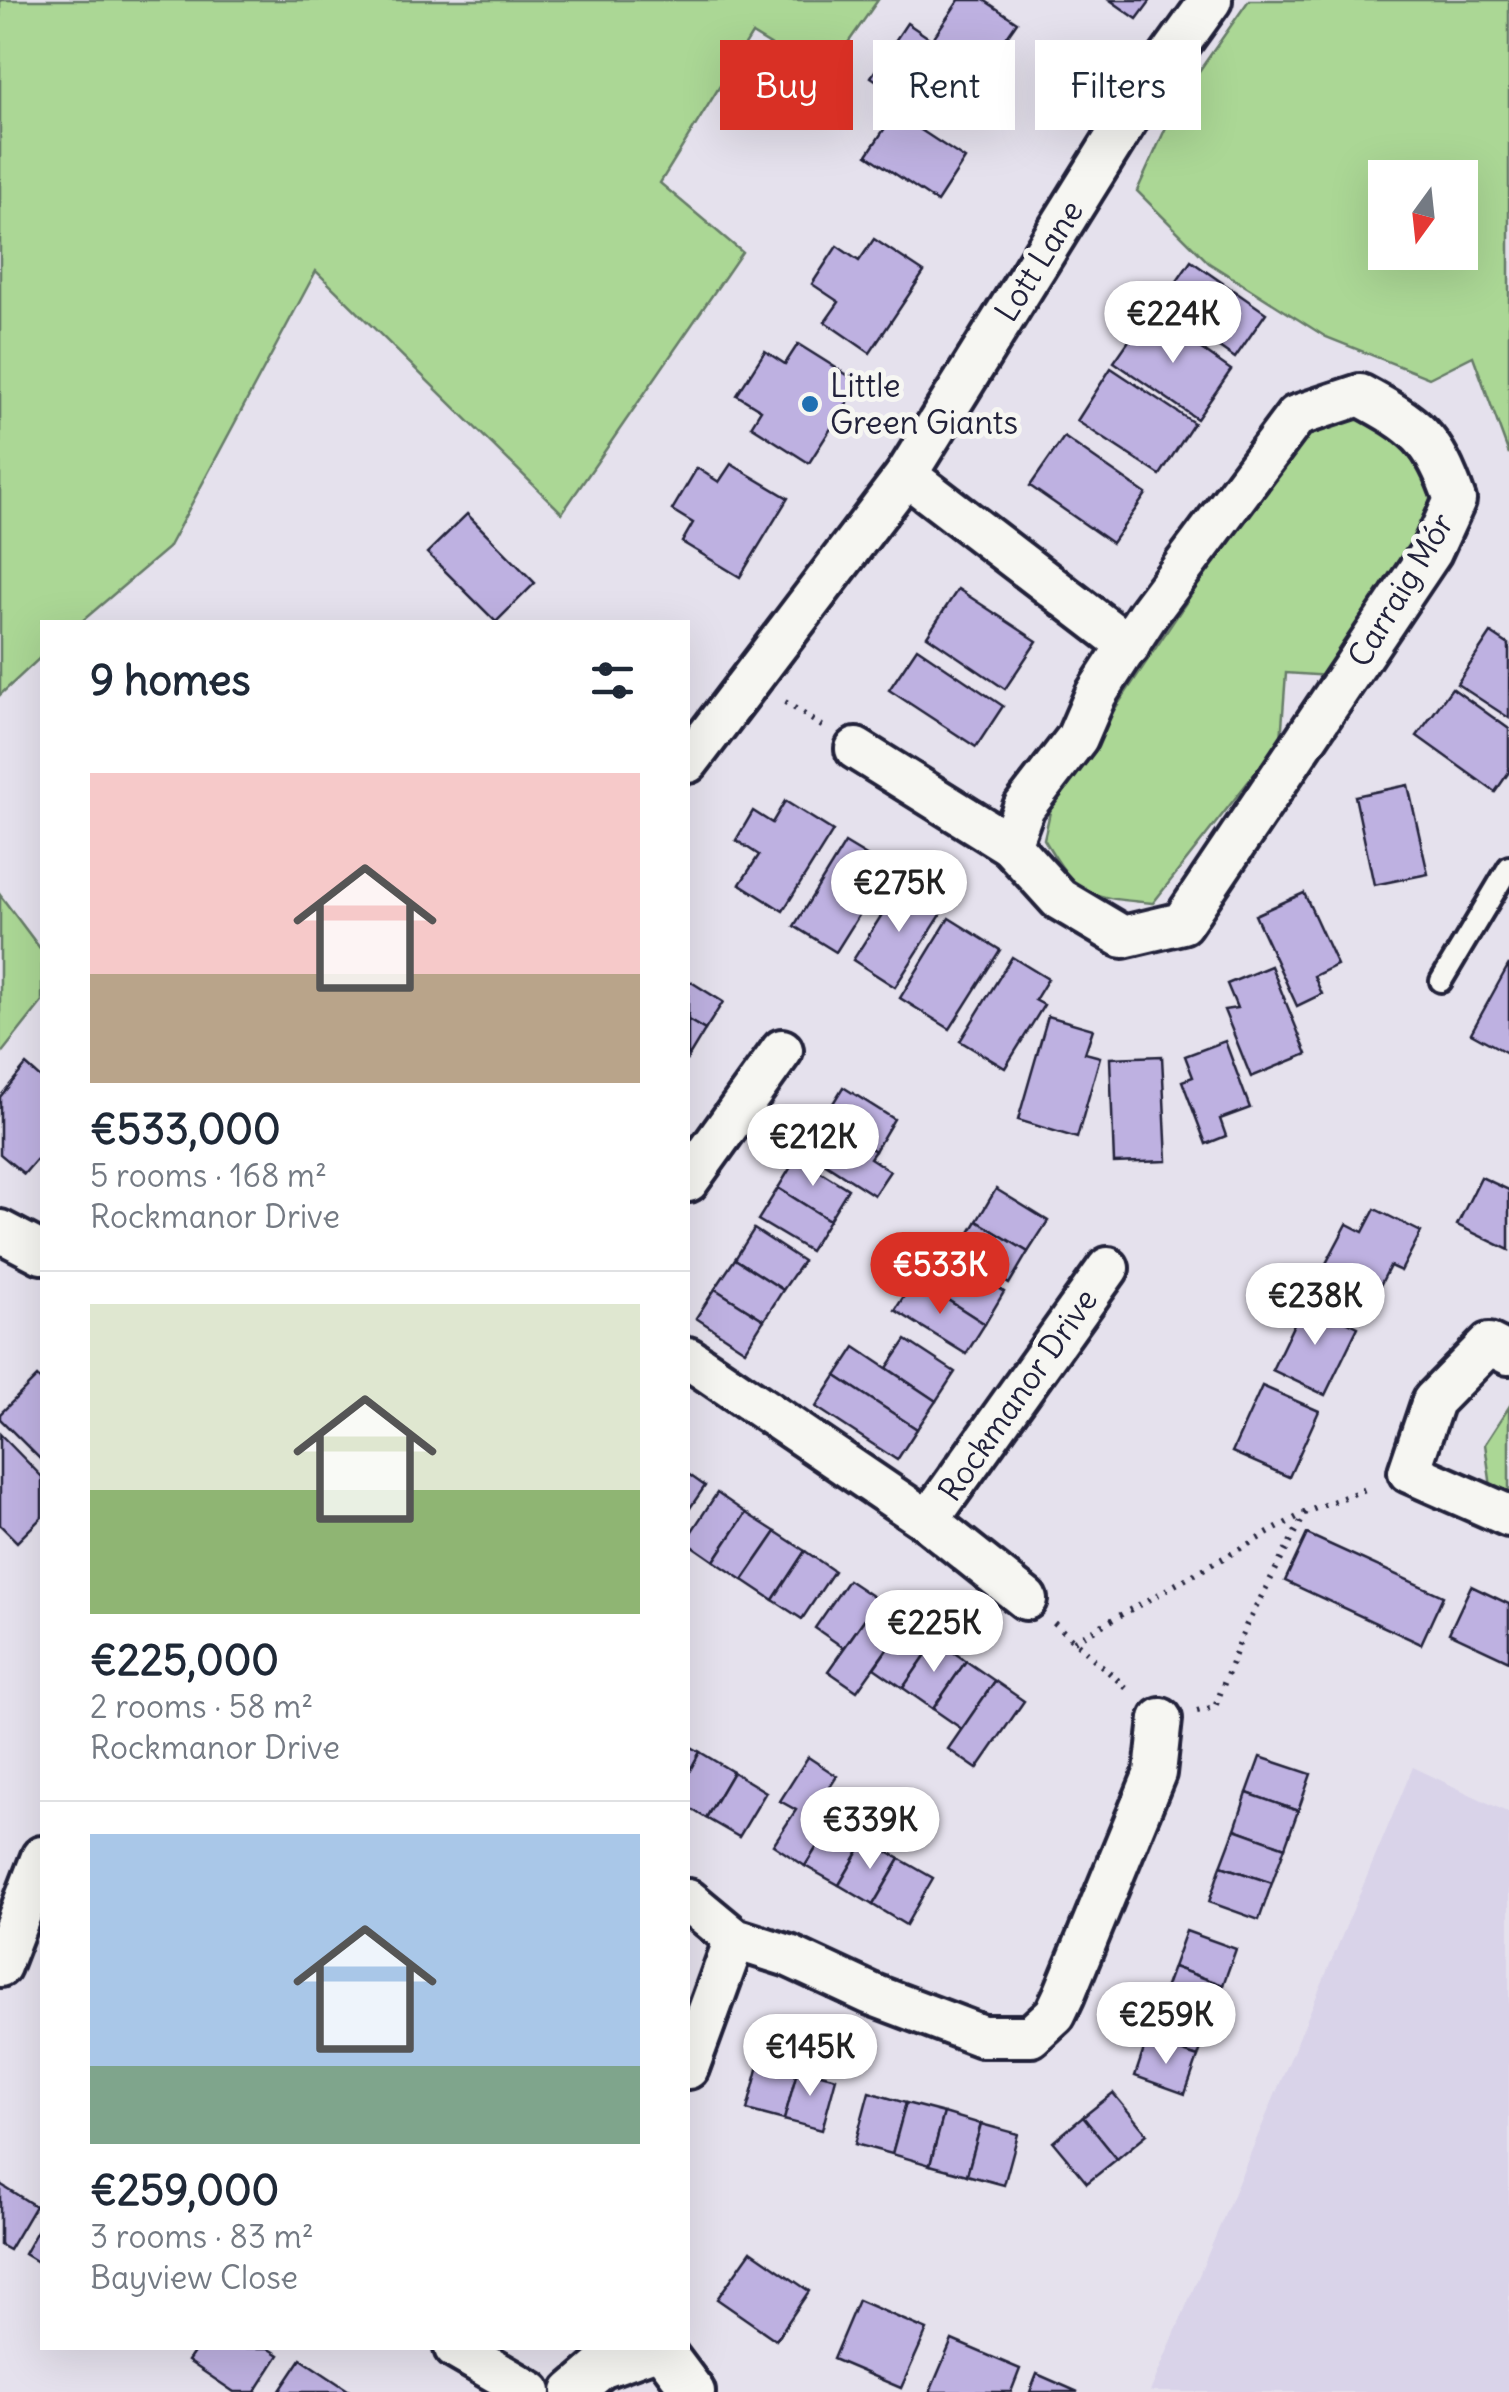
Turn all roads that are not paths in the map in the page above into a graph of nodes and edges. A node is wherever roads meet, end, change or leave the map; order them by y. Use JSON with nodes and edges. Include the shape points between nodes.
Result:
{"nodes":[{"id":1,"x":1211,"y":0,"type":"edge"},
{"id":2,"x":906,"y":475,"type":"junction"},
{"id":3,"x":1129,"y":646,"type":"junction"},
{"id":4,"x":856,"y":750,"type":"road end"},
{"id":5,"x":690,"y":759,"type":"edge"},
{"id":6,"x":1010,"y":845,"type":"junction"},
{"id":7,"x":1509,"y":868,"type":"edge"},
{"id":8,"x":1440,"y":982,"type":"dead end"},
{"id":9,"x":782,"y":1050,"type":"dead end"},
{"id":10,"x":690,"y":1178,"type":"edge"},
{"id":11,"x":0,"y":1230,"type":"edge"},
{"id":12,"x":40,"y":1252,"type":"edge"},
{"id":13,"x":1108,"y":1268,"type":"dead end"},
{"id":14,"x":1509,"y":1354,"type":"edge"},
{"id":15,"x":690,"y":1359,"type":"edge"},
{"id":16,"x":1509,"y":1516,"type":"edge"},
{"id":17,"x":928,"y":1521,"type":"junction"},
{"id":18,"x":1026,"y":1599,"type":"road end"},
{"id":19,"x":1161,"y":1719,"type":"road end"},
{"id":20,"x":40,"y":1862,"type":"edge"},
{"id":21,"x":690,"y":1902,"type":"edge"},
{"id":22,"x":736,"y":1939,"type":"junction"},
{"id":23,"x":0,"y":1966,"type":"edge"},
{"id":24,"x":690,"y":2063,"type":"edge"},
{"id":25,"x":458,"y":2350,"type":"edge"},
{"id":26,"x":653,"y":2350,"type":"edge"},
{"id":27,"x":661,"y":2350,"type":"edge"},
{"id":28,"x":531,"y":2392,"type":"edge"},
{"id":29,"x":573,"y":2392,"type":"edge"},
{"id":30,"x":694,"y":2392,"type":"edge"}],
"edges":[{"from":1,"to":2,"type":"street","name":"Lott Lane","via":[[1140,97]]},
{"from":2,"to":3,"type":"street"},
{"from":2,"to":5,"type":"street","name":"Lott Lane"},
{"from":3,"to":6,"type":"street","name":"Carraig Mór","via":[[1076,738],[1024,807]]},
{"from":3,"to":6,"type":"street","name":"Carraig Mór","via":[[1296,416],[1360,395],[1414,424],[1440,457],[1454,500],[1431,552],[1182,922],[1124,937],[1059,900]]},
{"from":4,"to":6,"type":"street","name":"Carraig Mór"},
{"from":7,"to":8,"type":"lane"},
{"from":9,"to":10,"type":"street"},
{"from":11,"to":12,"type":"street"},
{"from":13,"to":17,"type":"street","name":"Rockmanor Drive"},
{"from":14,"to":16,"type":"street","via":[[1489,1344],[1433,1401],[1409,1472]]},
{"from":15,"to":17,"type":"street","name":"Rockmanor Drive"},
{"from":17,"to":18,"type":"street","name":"Rockmanor Drive"},
{"from":19,"to":22,"type":"street","via":[[1155,1773],[1064,1995],[1031,2036],[982,2036]]},
{"from":20,"to":23,"type":"street"},
{"from":21,"to":22,"type":"street"},
{"from":22,"to":24,"type":"street"},
{"from":25,"to":28,"type":"street"},
{"from":26,"to":29,"type":"street","via":[[602,2368]]},
{"from":27,"to":30,"type":"street"}]}
